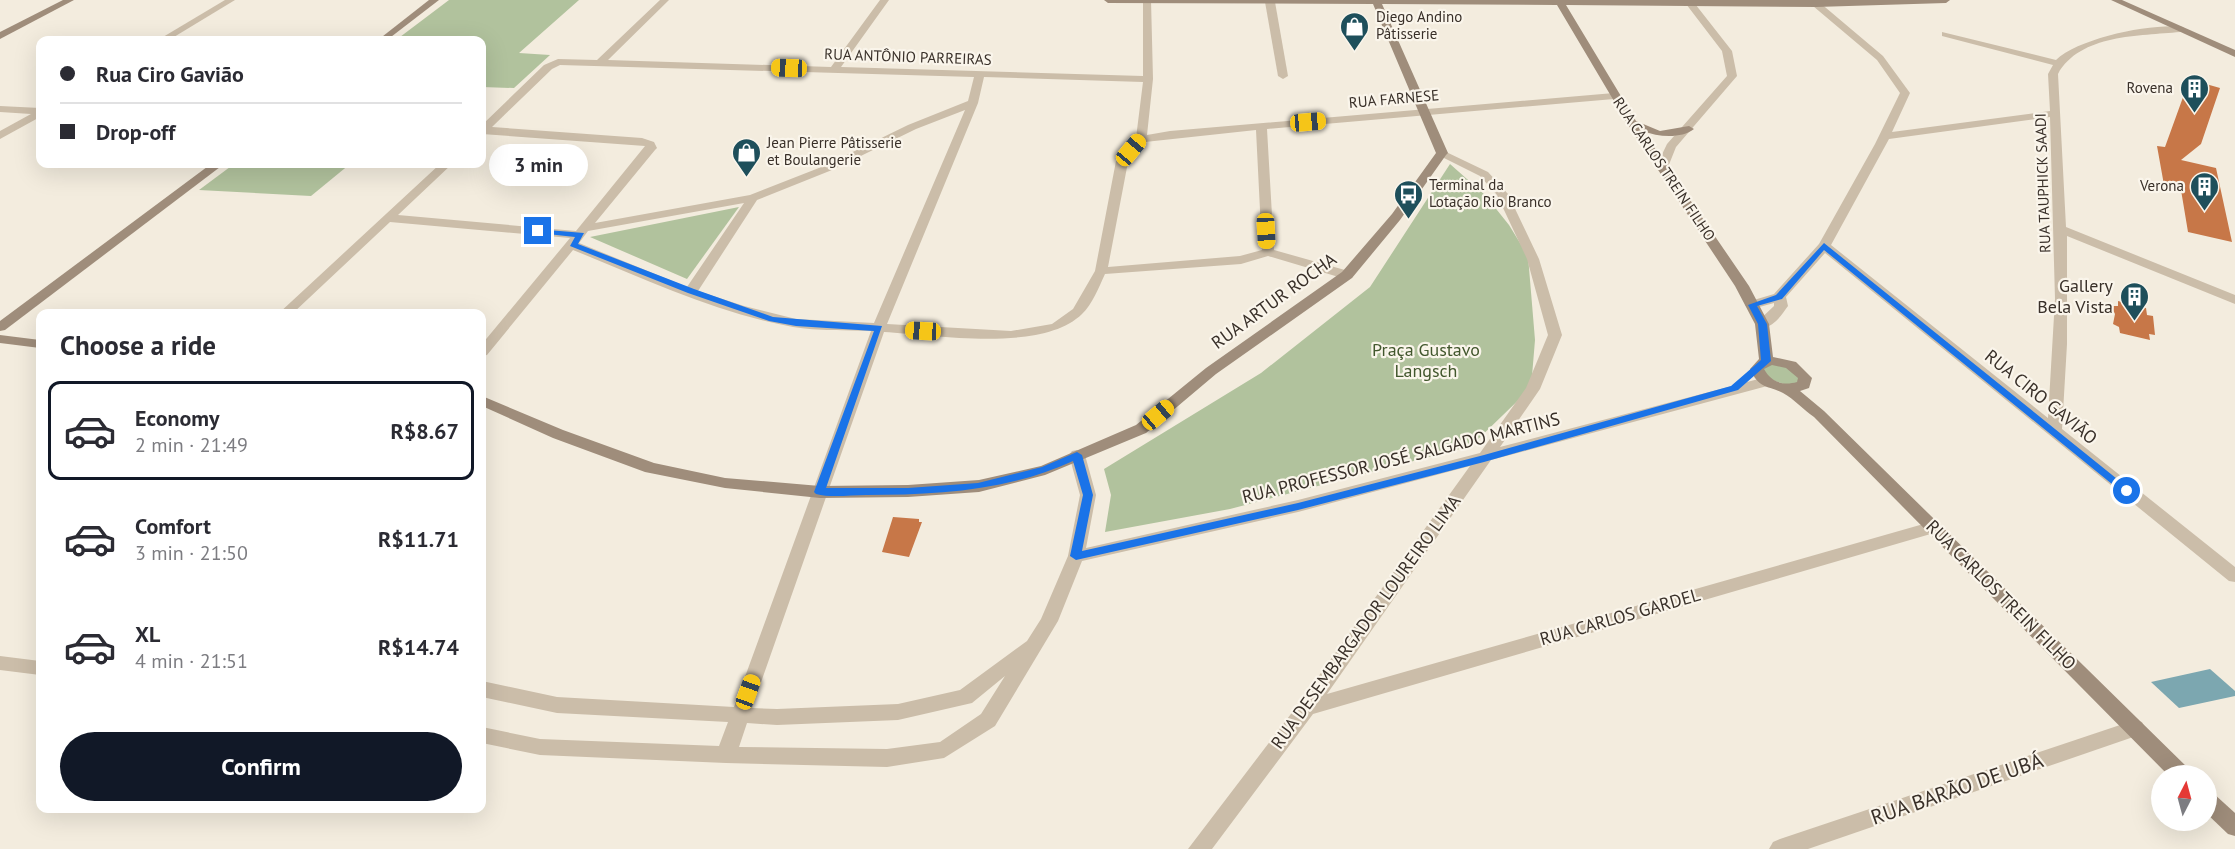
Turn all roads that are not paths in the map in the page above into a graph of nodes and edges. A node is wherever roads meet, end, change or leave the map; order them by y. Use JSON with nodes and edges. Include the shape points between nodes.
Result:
{"nodes":[{"id":1,"x":70,"y":0,"type":"edge"},
{"id":2,"x":231,"y":0,"type":"edge"},
{"id":3,"x":435,"y":0,"type":"edge"},
{"id":4,"x":665,"y":0,"type":"edge"},
{"id":5,"x":885,"y":0,"type":"edge"},
{"id":6,"x":1108,"y":0,"type":"edge"},
{"id":7,"x":1558,"y":0,"type":"edge"},
{"id":8,"x":1946,"y":0,"type":"edge"},
{"id":9,"x":2115,"y":0,"type":"edge"},
{"id":10,"x":1147,"y":1,"type":"edge"},
{"id":11,"x":1377,"y":1,"type":"edge"},
{"id":12,"x":1688,"y":1,"type":"edge"},
{"id":13,"x":1270,"y":2,"type":"junction"},
{"id":14,"x":1814,"y":2,"type":"edge"},
{"id":15,"x":2180,"y":29,"type":"junction"},
{"id":16,"x":1945,"y":34,"type":"dead end"},
{"id":17,"x":0,"y":36,"type":"edge"},
{"id":18,"x":170,"y":36,"type":"edge"},
{"id":19,"x":387,"y":36,"type":"edge"},
{"id":20,"x":2235,"y":54,"type":"edge"},
{"id":21,"x":601,"y":62,"type":"junction"},
{"id":22,"x":2056,"y":63,"type":"junction"},
{"id":23,"x":836,"y":69,"type":"junction"},
{"id":24,"x":980,"y":75,"type":"junction"},
{"id":25,"x":1283,"y":76,"type":"dead end"},
{"id":26,"x":1148,"y":79,"type":"junction"},
{"id":27,"x":1614,"y":96,"type":"junction"},
{"id":28,"x":973,"y":103,"type":"junction"},
{"id":29,"x":0,"y":110,"type":"edge"},
{"id":30,"x":1426,"y":111,"type":"junction"},
{"id":31,"x":36,"y":112,"type":"edge"},
{"id":32,"x":2055,"y":113,"type":"junction"},
{"id":33,"x":36,"y":114,"type":"edge"},
{"id":34,"x":1632,"y":123,"type":"junction"},
{"id":35,"x":486,"y":126,"type":"edge"},
{"id":36,"x":1261,"y":126,"type":"junction"},
{"id":37,"x":1689,"y":129,"type":"junction"},
{"id":38,"x":486,"y":130,"type":"edge"},
{"id":39,"x":0,"y":136,"type":"edge"},
{"id":40,"x":1884,"y":136,"type":"junction"},
{"id":41,"x":1141,"y":139,"type":"junction"},
{"id":42,"x":1442,"y":153,"type":"junction"},
{"id":43,"x":1662,"y":167,"type":"junction"},
{"id":44,"x":213,"y":168,"type":"edge"},
{"id":45,"x":442,"y":168,"type":"edge"},
{"id":46,"x":753,"y":198,"type":"junction"},
{"id":47,"x":386,"y":218,"type":"junction"},
{"id":48,"x":2061,"y":229,"type":"junction"},
{"id":49,"x":580,"y":236,"type":"junction"},
{"id":50,"x":1824,"y":246,"type":"junction"},
{"id":51,"x":1268,"y":252,"type":"junction"},
{"id":52,"x":1101,"y":272,"type":"junction"},
{"id":53,"x":1347,"y":275,"type":"junction"},
{"id":54,"x":691,"y":291,"type":"junction"},
{"id":55,"x":1779,"y":297,"type":"junction"},
{"id":56,"x":2235,"y":300,"type":"edge"},
{"id":57,"x":1752,"y":305,"type":"junction"},
{"id":58,"x":289,"y":309,"type":"edge"},
{"id":59,"x":1762,"y":324,"type":"junction"},
{"id":60,"x":0,"y":327,"type":"edge"},
{"id":61,"x":879,"y":328,"type":"junction"},
{"id":62,"x":0,"y":339,"type":"edge"},
{"id":63,"x":1766,"y":339,"type":"junction"},
{"id":64,"x":36,"y":344,"type":"edge"},
{"id":65,"x":486,"y":346,"type":"edge"},
{"id":66,"x":1786,"y":363,"type":"junction"},
{"id":67,"x":1763,"y":371,"type":"junction"},
{"id":68,"x":1804,"y":385,"type":"junction"},
{"id":69,"x":1787,"y":389,"type":"junction"},
{"id":70,"x":486,"y":403,"type":"edge"},
{"id":71,"x":1819,"y":414,"type":"junction"},
{"id":72,"x":2054,"y":433,"type":"junction"},
{"id":73,"x":1077,"y":455,"type":"junction"},
{"id":74,"x":1484,"y":458,"type":"junction"},
{"id":75,"x":819,"y":492,"type":"junction"},
{"id":76,"x":1934,"y":527,"type":"junction"},
{"id":77,"x":1076,"y":556,"type":"junction"},
{"id":78,"x":2235,"y":576,"type":"edge"},
{"id":79,"x":1038,"y":641,"type":"junction"},
{"id":80,"x":0,"y":663,"type":"edge"},
{"id":81,"x":36,"y":668,"type":"edge"},
{"id":82,"x":486,"y":690,"type":"edge"},
{"id":83,"x":1307,"y":708,"type":"junction"},
{"id":84,"x":740,"y":714,"type":"junction"},
{"id":85,"x":2135,"y":728,"type":"junction"},
{"id":86,"x":486,"y":736,"type":"edge"},
{"id":87,"x":726,"y":755,"type":"junction"},
{"id":88,"x":2172,"y":765,"type":"edge"},
{"id":89,"x":2217,"y":810,"type":"edge"},
{"id":90,"x":2235,"y":827,"type":"edge"},
{"id":91,"x":1199,"y":849,"type":"edge"},
{"id":92,"x":1780,"y":849,"type":"edge"}],
"edges":[{"from":1,"to":17,"type":"street"},
{"from":2,"to":18,"type":"street"},
{"from":3,"to":19,"type":"street"},
{"from":4,"to":21,"type":"street"},
{"from":5,"to":23,"type":"street"},
{"from":6,"to":10,"type":"street"},
{"from":7,"to":11,"type":"street"},
{"from":7,"to":12,"type":"street"},
{"from":7,"to":27,"type":"street","name":"RUA CARLOS TREIN FILHO"},
{"from":8,"to":14,"type":"street"},
{"from":9,"to":15,"type":"street"},
{"from":10,"to":13,"type":"street"},
{"from":10,"to":26,"type":"street"},
{"from":11,"to":13,"type":"street"},
{"from":11,"to":30,"type":"street"},
{"from":12,"to":14,"type":"street"},
{"from":12,"to":37,"type":"street","via":[[1727,51],[1732,76]]},
{"from":13,"to":25,"type":"street"},
{"from":14,"to":40,"type":"street","via":[[1880,58],[1905,93]]},
{"from":15,"to":20,"type":"street"},
{"from":15,"to":22,"type":"street","via":[[2094,42],[2076,48]]},
{"from":16,"to":22,"type":"street"},
{"from":21,"to":23,"type":"street","name":"RUA ANTÔNIO PARREIRAS"},
{"from":21,"to":35,"type":"street","name":"RUA ANTÔNIO PARREIRAS","via":[[558,62],[549,66]]},
{"from":22,"to":32,"type":"street","name":"RUA TAUPHICK SAADI"},
{"from":23,"to":24,"type":"street","name":"RUA ANTÔNIO PARREIRAS"},
{"from":24,"to":26,"type":"street","name":"RUA ANTÔNIO PARREIRAS"},
{"from":24,"to":28,"type":"street"},
{"from":26,"to":41,"type":"street"},
{"from":27,"to":30,"type":"street","name":"RUA FARNESE"},
{"from":27,"to":34,"type":"street","name":"RUA CARLOS TREIN FILHO"},
{"from":28,"to":46,"type":"street"},
{"from":28,"to":61,"type":"street"},
{"from":29,"to":31,"type":"street"},
{"from":30,"to":36,"type":"street","name":"RUA FARNESE"},
{"from":30,"to":42,"type":"street"},
{"from":32,"to":40,"type":"street"},
{"from":32,"to":48,"type":"street","name":"RUA TAUPHICK SAADI"},
{"from":33,"to":39,"type":"street"},
{"from":34,"to":37,"type":"street","via":[[1659,134]]},
{"from":34,"to":43,"type":"street","name":"RUA CARLOS TREIN FILHO"},
{"from":36,"to":41,"type":"street","name":"RUA FARNESE"},
{"from":36,"to":51,"type":"street"},
{"from":37,"to":43,"type":"street","via":[[1671,146]]},
{"from":38,"to":49,"type":"street","via":[[650,144],[651,148]]},
{"from":40,"to":50,"type":"street"},
{"from":41,"to":52,"type":"street","via":[[1122,161]]},
{"from":42,"to":53,"type":"street","name":"RUA ARTUR ROCHA","via":[[1396,217]]},
{"from":42,"to":74,"type":"street","name":"RUA DESEMBARGADOR LOUREIRO LIMA","via":[[1484,174],[1502,194],[1533,259],[1555,335],[1533,389]]},
{"from":43,"to":57,"type":"street","name":"RUA CARLOS TREIN FILHO"},
{"from":44,"to":60,"type":"street"},
{"from":45,"to":47,"type":"street"},
{"from":46,"to":49,"type":"street"},
{"from":46,"to":54,"type":"street"},
{"from":47,"to":49,"type":"street"},
{"from":47,"to":58,"type":"street"},
{"from":48,"to":56,"type":"street"},
{"from":48,"to":72,"type":"street","name":"RUA TAUPHICK SAADI","via":[[2060,374]]},
{"from":49,"to":54,"type":"street"},
{"from":49,"to":65,"type":"street"},
{"from":50,"to":55,"type":"street"},
{"from":50,"to":72,"type":"street","name":"RUA CIRO GAVIÃO"},
{"from":51,"to":52,"type":"street","via":[[1241,260]]},
{"from":51,"to":53,"type":"street"},
{"from":52,"to":61,"type":"street","via":[[1078,311],[1056,327],[1011,335]]},
{"from":53,"to":73,"type":"street","name":"RUA ARTUR ROCHA","via":[[1211,370],[1141,429]]},
{"from":54,"to":61,"type":"street","via":[[772,319]]},
{"from":55,"to":57,"type":"street"},
{"from":55,"to":59,"type":"street","via":[[1781,306]]},
{"from":57,"to":59,"type":"street","name":"RUA CARLOS TREIN FILHO"},
{"from":59,"to":63,"type":"street","name":"RUA CARLOS TREIN FILHO"},
{"from":61,"to":75,"type":"street"},
{"from":62,"to":64,"type":"street"},
{"from":63,"to":66,"type":"street","name":"RUA CARLOS TREIN FILHO"},
{"from":63,"to":67,"type":"street","name":"RUA CARLOS TREIN FILHO"},
{"from":66,"to":67,"type":"street"},
{"from":66,"to":68,"type":"street","name":"RUA CARLOS TREIN FILHO","via":[[1803,374]]},
{"from":67,"to":69,"type":"street"},
{"from":67,"to":74,"type":"street","name":"RUA PROFESSOR JOSÉ SALGADO MARTINS","via":[[1735,388]]},
{"from":68,"to":69,"type":"street"},
{"from":68,"to":71,"type":"street","name":"RUA CARLOS TREIN FILHO"},
{"from":69,"to":71,"type":"street","name":"RUA CARLOS TREIN FILHO"},
{"from":70,"to":75,"type":"street","name":"RUA ARTUR ROCHA","via":[[651,468],[725,483]]},
{"from":71,"to":76,"type":"street","name":"RUA CARLOS TREIN FILHO"},
{"from":72,"to":78,"type":"street","name":"RUA CIRO GAVIÃO"},
{"from":73,"to":75,"type":"street","name":"RUA ARTUR ROCHA","via":[[1045,470],[978,486]]},
{"from":73,"to":77,"type":"street","via":[[1088,495]]},
{"from":74,"to":77,"type":"street","name":"RUA PROFESSOR JOSÉ SALGADO MARTINS","via":[[1298,506]]},
{"from":74,"to":83,"type":"street","name":"RUA DESEMBARGADOR LOUREIRO LIMA"},
{"from":75,"to":84,"type":"street"},
{"from":76,"to":83,"type":"street","name":"RUA CARLOS GARDEL"},
{"from":76,"to":85,"type":"street","name":"RUA CARLOS TREIN FILHO"},
{"from":77,"to":79,"type":"street"},
{"from":79,"to":84,"type":"street","via":[[965,697],[898,712],[777,717]]},
{"from":79,"to":87,"type":"street","via":[[988,720],[944,750],[887,758]]},
{"from":80,"to":81,"type":"street"},
{"from":82,"to":84,"type":"street","via":[[557,705]]},
{"from":83,"to":91,"type":"street","name":"RUA DESEMBARGADOR LOUREIRO LIMA"},
{"from":84,"to":87,"type":"street"},
{"from":85,"to":88,"type":"street","name":"RUA CARLOS TREIN FILHO"},
{"from":85,"to":92,"type":"street","name":"RUA BARÃO DE UBÁ"},
{"from":86,"to":87,"type":"street","via":[[540,747]]},
{"from":89,"to":90,"type":"street"}]}
